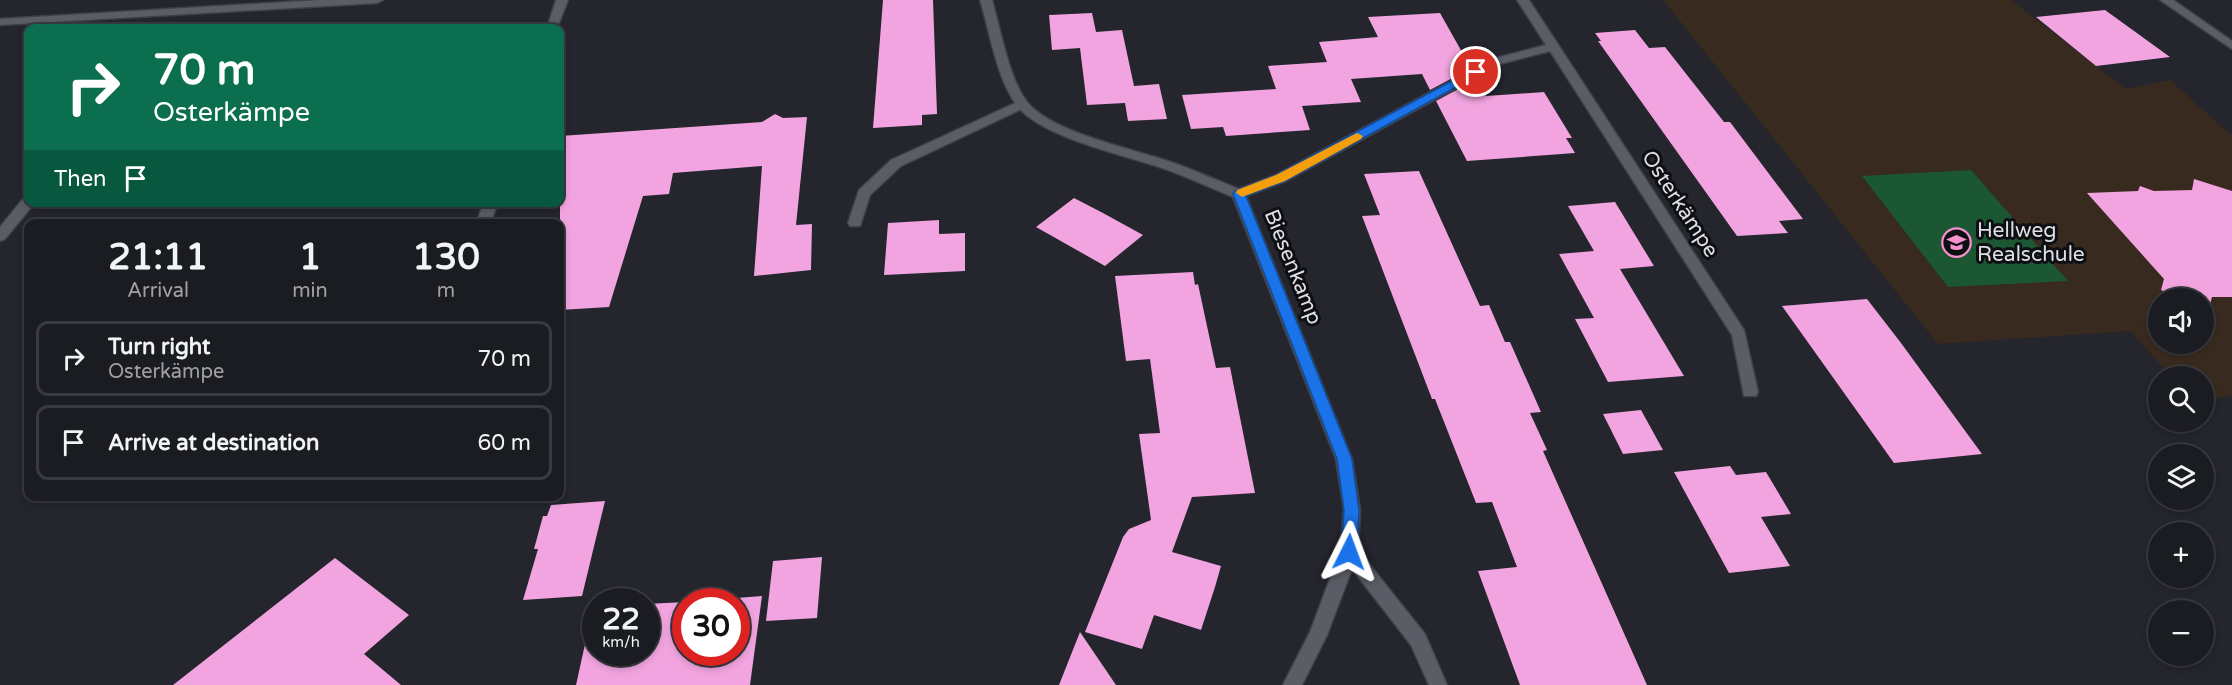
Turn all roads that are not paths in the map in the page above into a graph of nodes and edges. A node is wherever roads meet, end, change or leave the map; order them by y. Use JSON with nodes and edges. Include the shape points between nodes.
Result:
{"nodes":[{"id":1,"x":377,"y":0,"type":"edge"},
{"id":2,"x":562,"y":0,"type":"edge"},
{"id":3,"x":986,"y":0,"type":"edge"},
{"id":4,"x":1523,"y":0,"type":"edge"},
{"id":5,"x":2166,"y":0,"type":"edge"},
{"id":6,"x":0,"y":22,"type":"edge"},
{"id":7,"x":553,"y":24,"type":"edge"},
{"id":8,"x":2232,"y":46,"type":"edge"},
{"id":9,"x":1553,"y":47,"type":"junction"},
{"id":10,"x":1022,"y":104,"type":"junction"},
{"id":11,"x":1239,"y":194,"type":"junction"},
{"id":12,"x":24,"y":207,"type":"edge"},
{"id":13,"x":855,"y":223,"type":"dead end"},
{"id":14,"x":0,"y":236,"type":"edge"},
{"id":15,"x":1750,"y":392,"type":"dead end"},
{"id":16,"x":1349,"y":552,"type":"junction"},
{"id":17,"x":1292,"y":685,"type":"edge"},
{"id":18,"x":1438,"y":685,"type":"edge"}],
"edges":[{"from":1,"to":6,"type":"street"},
{"from":2,"to":7,"type":"street"},
{"from":3,"to":10,"type":"street"},
{"from":4,"to":9,"type":"street","name":"Osterkämpe"},
{"from":5,"to":8,"type":"street"},
{"from":9,"to":11,"type":"street","via":[[1496,61],[1281,178]]},
{"from":9,"to":15,"type":"street","name":"Osterkämpe","via":[[1739,334]]},
{"from":10,"to":11,"type":"street","name":"Biesenkamp","via":[[1037,118]]},
{"from":10,"to":13,"type":"street","via":[[896,163],[864,193]]},
{"from":11,"to":16,"type":"street","name":"Biesenkamp","via":[[1344,459],[1352,510]]},
{"from":12,"to":14,"type":"street"},
{"from":16,"to":17,"type":"street","name":"Biesenkamp","via":[[1318,635]]},
{"from":16,"to":18,"type":"street","via":[[1418,640]]}]}
